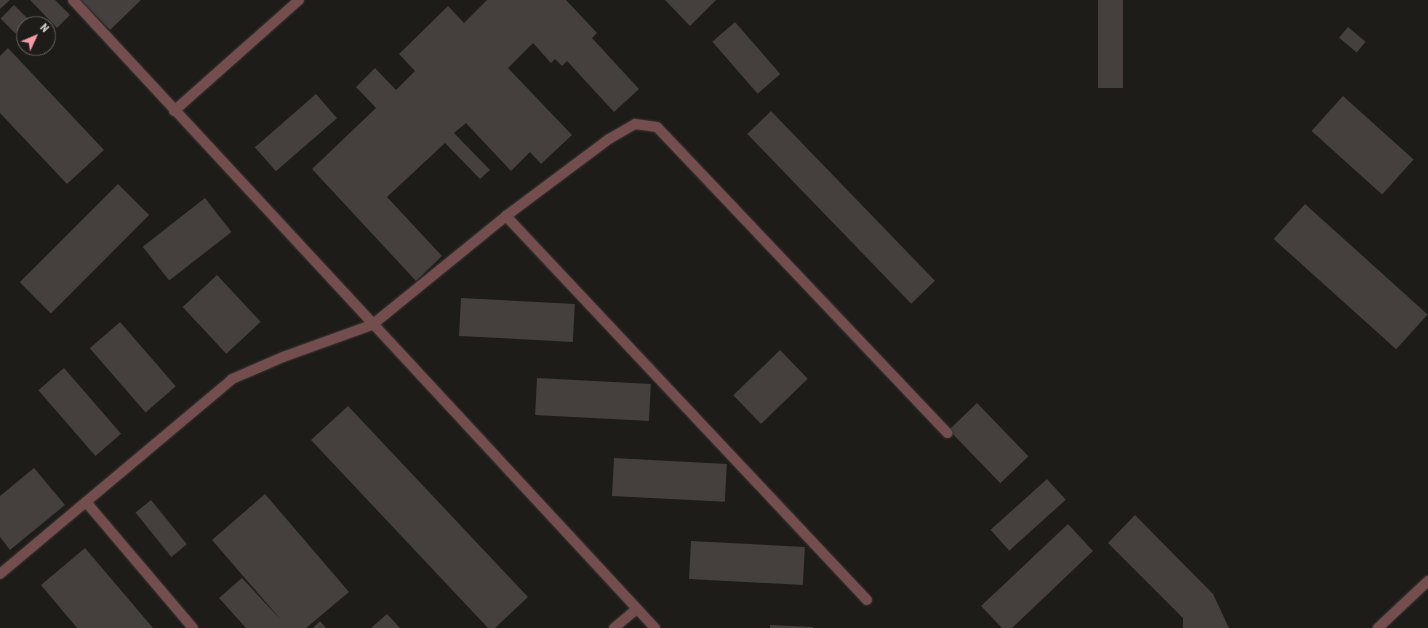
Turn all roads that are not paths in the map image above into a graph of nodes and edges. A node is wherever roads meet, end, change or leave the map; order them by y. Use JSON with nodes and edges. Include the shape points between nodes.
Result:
{"nodes":[{"id":1,"x":73,"y":0,"type":"edge"},
{"id":2,"x":299,"y":0,"type":"edge"},
{"id":3,"x":174,"y":111,"type":"junction"},
{"id":4,"x":506,"y":216,"type":"junction"},
{"id":5,"x":372,"y":325,"type":"junction"},
{"id":6,"x":947,"y":433,"type":"dead end"},
{"id":7,"x":86,"y":502,"type":"junction"},
{"id":8,"x":0,"y":574,"type":"edge"},
{"id":9,"x":1428,"y":581,"type":"edge"},
{"id":10,"x":867,"y":600,"type":"dead end"},
{"id":11,"x":637,"y":609,"type":"junction"},
{"id":12,"x":193,"y":628,"type":"edge"},
{"id":13,"x":614,"y":628,"type":"edge"},
{"id":14,"x":655,"y":628,"type":"edge"},
{"id":15,"x":1378,"y":628,"type":"edge"}],
"edges":[{"from":1,"to":3,"type":"street"},
{"from":2,"to":3,"type":"street"},
{"from":3,"to":5,"type":"street"},
{"from":4,"to":5,"type":"street"},
{"from":4,"to":6,"type":"street","via":[[609,139],[635,124],[657,127]]},
{"from":4,"to":10,"type":"street"},
{"from":5,"to":7,"type":"street","via":[[283,357],[232,379]]},
{"from":5,"to":11,"type":"street"},
{"from":7,"to":8,"type":"street"},
{"from":7,"to":12,"type":"street"},
{"from":9,"to":15,"type":"street"},
{"from":11,"to":13,"type":"street"},
{"from":11,"to":14,"type":"street"}]}
